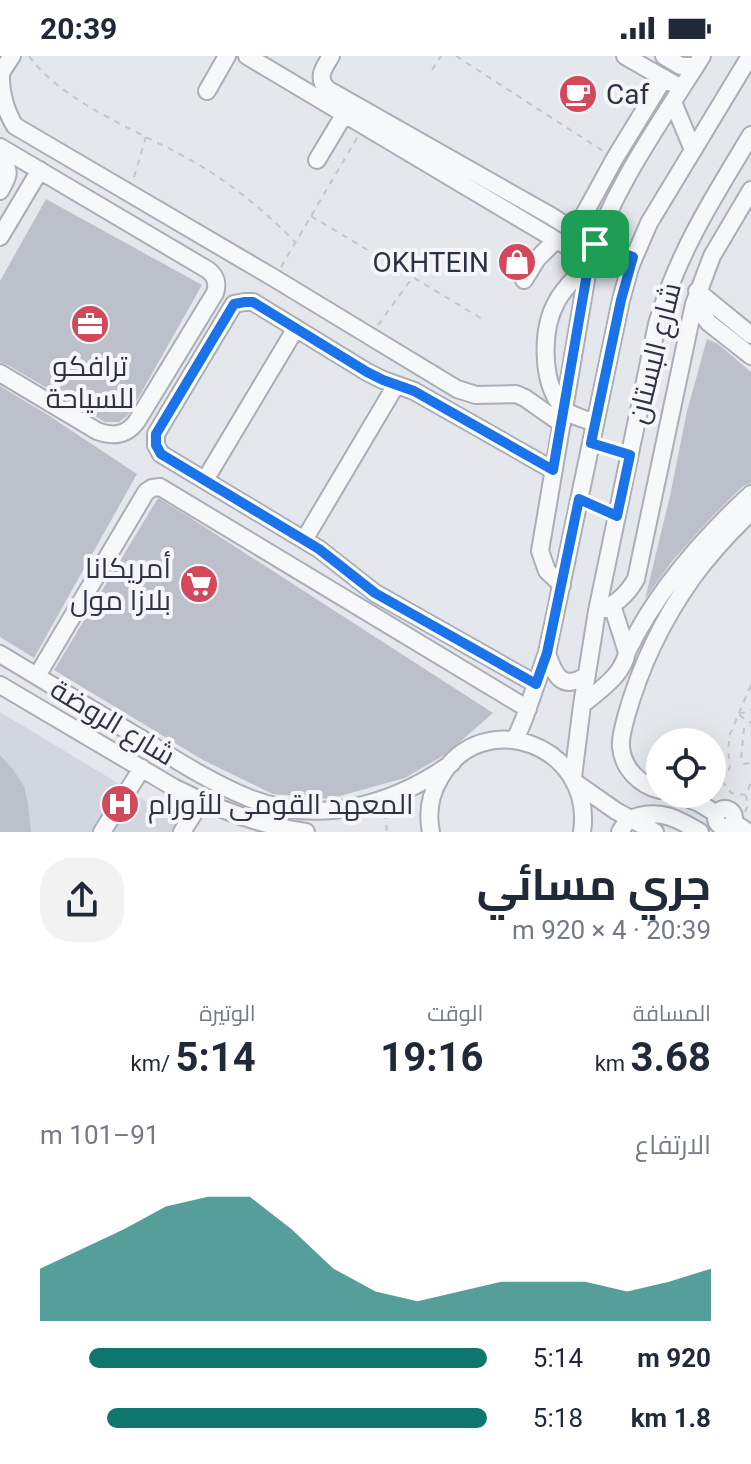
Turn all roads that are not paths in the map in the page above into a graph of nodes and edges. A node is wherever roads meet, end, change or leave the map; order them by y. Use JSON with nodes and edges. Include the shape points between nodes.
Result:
{"nodes":[{"id":1,"x":12,"y":56,"type":"edge"},
{"id":2,"x":227,"y":56,"type":"edge"},
{"id":3,"x":247,"y":56,"type":"edge"},
{"id":4,"x":331,"y":56,"type":"edge"},
{"id":5,"x":625,"y":56,"type":"edge"},
{"id":6,"x":645,"y":56,"type":"edge"},
{"id":7,"x":664,"y":56,"type":"edge"},
{"id":8,"x":750,"y":56,"type":"edge"},
{"id":9,"x":699,"y":61,"type":"edge"},
{"id":10,"x":0,"y":74,"type":"edge"},
{"id":11,"x":664,"y":78,"type":"junction"},
{"id":12,"x":207,"y":91,"type":"dead end"},
{"id":13,"x":678,"y":95,"type":"junction"},
{"id":14,"x":344,"y":115,"type":"junction"},
{"id":15,"x":751,"y":135,"type":"edge"},
{"id":16,"x":0,"y":147,"type":"edge"},
{"id":17,"x":693,"y":150,"type":"junction"},
{"id":18,"x":0,"y":160,"type":"edge"},
{"id":19,"x":317,"y":160,"type":"dead end"},
{"id":20,"x":40,"y":170,"type":"junction"},
{"id":21,"x":751,"y":190,"type":"edge"},
{"id":22,"x":0,"y":191,"type":"edge"},
{"id":23,"x":514,"y":209,"type":"dead end"},
{"id":24,"x":575,"y":231,"type":"junction"},
{"id":25,"x":0,"y":237,"type":"edge"},
{"id":26,"x":556,"y":240,"type":"junction"},
{"id":27,"x":592,"y":255,"type":"junction"},
{"id":28,"x":633,"y":257,"type":"junction"},
{"id":29,"x":524,"y":280,"type":"dead end"},
{"id":30,"x":695,"y":298,"type":"junction"},
{"id":31,"x":296,"y":328,"type":"junction"},
{"id":32,"x":722,"y":333,"type":"junction"},
{"id":33,"x":751,"y":335,"type":"edge"},
{"id":34,"x":682,"y":353,"type":"junction"},
{"id":35,"x":751,"y":356,"type":"edge"},
{"id":36,"x":0,"y":373,"type":"edge"},
{"id":37,"x":396,"y":385,"type":"junction"},
{"id":38,"x":595,"y":423,"type":"junction"},
{"id":39,"x":562,"y":424,"type":"junction"},
{"id":40,"x":553,"y":470,"type":"junction"},
{"id":41,"x":205,"y":480,"type":"junction"},
{"id":42,"x":751,"y":494,"type":"edge"},
{"id":43,"x":751,"y":512,"type":"edge"},
{"id":44,"x":304,"y":540,"type":"junction"},
{"id":45,"x":562,"y":585,"type":"junction"},
{"id":46,"x":605,"y":608,"type":"junction"},
{"id":47,"x":627,"y":652,"type":"junction"},
{"id":48,"x":547,"y":653,"type":"junction"},
{"id":49,"x":0,"y":654,"type":"edge"},
{"id":50,"x":587,"y":675,"type":"junction"},
{"id":51,"x":37,"y":676,"type":"junction"},
{"id":52,"x":536,"y":684,"type":"junction"},
{"id":53,"x":0,"y":685,"type":"edge"},
{"id":54,"x":582,"y":705,"type":"junction"},
{"id":55,"x":528,"y":709,"type":"junction"},
{"id":56,"x":515,"y":740,"type":"junction"},
{"id":57,"x":452,"y":763,"type":"junction"},
{"id":58,"x":142,"y":768,"type":"junction"},
{"id":59,"x":574,"y":780,"type":"junction"},
{"id":60,"x":646,"y":784,"type":"edge"},
{"id":61,"x":201,"y":802,"type":"junction"},
{"id":62,"x":708,"y":808,"type":"edge"},
{"id":63,"x":725,"y":818,"type":"edge"},
{"id":64,"x":625,"y":825,"type":"edge"},
{"id":65,"x":281,"y":830,"type":"edge"},
{"id":66,"x":102,"y":832,"type":"edge"},
{"id":67,"x":182,"y":832,"type":"edge"},
{"id":68,"x":306,"y":832,"type":"edge"},
{"id":69,"x":431,"y":832,"type":"edge"},
{"id":70,"x":582,"y":832,"type":"edge"},
{"id":71,"x":655,"y":832,"type":"edge"},
{"id":72,"x":700,"y":832,"type":"edge"},
{"id":73,"x":748,"y":832,"type":"edge"}],
"edges":[{"from":1,"to":10,"type":"street"},
{"from":2,"to":12,"type":"street"},
{"from":3,"to":14,"type":"street"},
{"from":4,"to":24,"type":"street","via":[[321,75],[327,89]]},
{"from":5,"to":11,"type":"street"},
{"from":6,"to":13,"type":"street","via":[[675,75]]},
{"from":7,"to":9,"type":"street","via":[[681,66]]},
{"from":8,"to":17,"type":"street","name":"شارع البستان"},
{"from":9,"to":13,"type":"street"},
{"from":10,"to":39,"type":"street","via":[[2,102],[15,126],[466,393],[495,395],[533,416]]},
{"from":11,"to":13,"type":"street"},
{"from":11,"to":24,"type":"street"},
{"from":13,"to":17,"type":"street"},
{"from":13,"to":27,"type":"street","via":[[618,195]]},
{"from":14,"to":19,"type":"street"},
{"from":14,"to":26,"type":"street"},
{"from":15,"to":46,"type":"street","name":"شارع البستان","via":[[670,281],[630,455]]},
{"from":16,"to":20,"type":"street"},
{"from":17,"to":28,"type":"street","name":"شارع البستان"},
{"from":18,"to":22,"type":"street","via":[[8,172]]},
{"from":20,"to":25,"type":"street"},
{"from":20,"to":36,"type":"street","via":[[208,270],[216,289],[126,433],[97,431]]},
{"from":21,"to":30,"type":"street","via":[[712,256]]},
{"from":23,"to":27,"type":"street"},
{"from":24,"to":27,"type":"street"},
{"from":26,"to":27,"type":"street"},
{"from":26,"to":29,"type":"street"},
{"from":27,"to":28,"type":"street"},
{"from":27,"to":39,"type":"street"},
{"from":27,"to":39,"type":"street","via":[[555,303],[548,323],[546,367]]},
{"from":28,"to":38,"type":"street","name":"شارع البستان"},
{"from":30,"to":32,"type":"street","via":[[703,317]]},
{"from":30,"to":33,"type":"street"},
{"from":30,"to":34,"type":"street"},
{"from":31,"to":37,"type":"street"},
{"from":31,"to":41,"type":"street"},
{"from":31,"to":41,"type":"street","via":[[253,302],[234,304],[187,382],[156,434],[156,445],[161,454]]},
{"from":32,"to":34,"type":"street","via":[[695,340]]},
{"from":32,"to":35,"type":"street"},
{"from":34,"to":46,"type":"street","via":[[639,571],[631,587]]},
{"from":37,"to":40,"type":"street"},
{"from":37,"to":44,"type":"street"},
{"from":38,"to":39,"type":"street"},
{"from":38,"to":45,"type":"street","name":"شارع البستان"},
{"from":39,"to":40,"type":"street"},
{"from":40,"to":45,"type":"street","via":[[540,551],[547,571]]},
{"from":41,"to":44,"type":"street"},
{"from":42,"to":47,"type":"street","via":[[672,580]]},
{"from":43,"to":60,"type":"street","via":[[680,596],[636,685],[620,744],[627,766]]},
{"from":44,"to":52,"type":"street","via":[[375,593]]},
{"from":45,"to":48,"type":"street","name":"شارع البستان"},
{"from":46,"to":47,"type":"street"},
{"from":46,"to":50,"type":"street","name":"شارع البستان"},
{"from":47,"to":54,"type":"street","via":[[622,668]]},
{"from":48,"to":50,"type":"street","via":[[556,677],[563,681]]},
{"from":48,"to":52,"type":"street","name":"شارع البستان"},
{"from":49,"to":51,"type":"street","name":"شارع الروضة"},
{"from":50,"to":54,"type":"street","name":"شارع البستان"},
{"from":51,"to":55,"type":"street","via":[[146,492],[160,487]]},
{"from":51,"to":57,"type":"street","name":"شارع الروضة","via":[[185,765],[251,799],[281,807],[349,808],[384,799]]},
{"from":52,"to":55,"type":"street","name":"شارع البستان"},
{"from":53,"to":58,"type":"street","name":"شارع الروضة"},
{"from":54,"to":59,"type":"street","name":"شارع البستان"},
{"from":55,"to":56,"type":"street","name":"شارع البستان"},
{"from":56,"to":57,"type":"street","name":"شارع الروضة","via":[[487,742]]},
{"from":56,"to":59,"type":"street","via":[[548,752]]},
{"from":57,"to":69,"type":"street","via":[[431,798]]},
{"from":58,"to":61,"type":"street","name":"شارع الروضة"},
{"from":58,"to":66,"type":"street"},
{"from":59,"to":64,"type":"street"},
{"from":59,"to":70,"type":"street","name":"شارع البستان","via":[[583,809]]},
{"from":61,"to":65,"type":"street","name":"شارع الروضة"},
{"from":61,"to":67,"type":"street"},
{"from":62,"to":63,"type":"street"},
{"from":63,"to":73,"type":"street"},
{"from":64,"to":71,"type":"street"},
{"from":64,"to":72,"type":"street","via":[[661,813]]},
{"from":65,"to":68,"type":"street","name":"شارع الروضة"}]}
